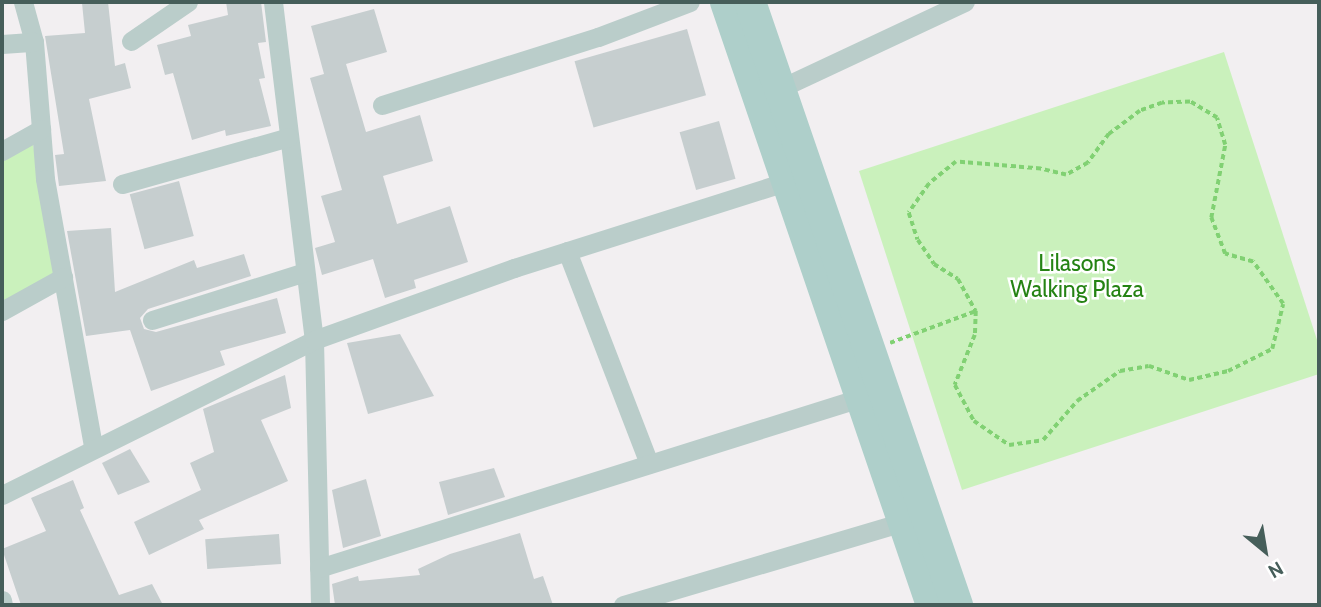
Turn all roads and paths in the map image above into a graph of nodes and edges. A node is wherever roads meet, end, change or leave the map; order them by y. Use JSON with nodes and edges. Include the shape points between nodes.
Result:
{"nodes":[{"id":1,"x":23,"y":2,"type":"edge"},
{"id":2,"x":188,"y":2,"type":"edge"},
{"id":3,"x":273,"y":2,"type":"edge"},
{"id":4,"x":690,"y":2,"type":"edge"},
{"id":5,"x":726,"y":2,"type":"edge"},
{"id":6,"x":751,"y":2,"type":"edge"},
{"id":7,"x":965,"y":2,"type":"edge"},
{"id":8,"x":131,"y":41,"type":"dead end"},
{"id":9,"x":34,"y":42,"type":"junction"},
{"id":10,"x":2,"y":44,"type":"edge"},
{"id":11,"x":781,"y":88,"type":"junction"},
{"id":12,"x":382,"y":105,"type":"dead end"},
{"id":13,"x":41,"y":129,"type":"junction"},
{"id":14,"x":289,"y":137,"type":"junction"},
{"id":15,"x":2,"y":151,"type":"edge"},
{"id":16,"x":801,"y":177,"type":"junction"},
{"id":17,"x":122,"y":184,"type":"dead end"},
{"id":18,"x":567,"y":251,"type":"junction"},
{"id":19,"x":305,"y":272,"type":"junction"},
{"id":20,"x":63,"y":277,"type":"junction"},
{"id":21,"x":976,"y":310,"type":"junction"},
{"id":22,"x":2,"y":311,"type":"edge"},
{"id":23,"x":152,"y":320,"type":"dead end"},
{"id":24,"x":314,"y":340,"type":"junction"},
{"id":25,"x":872,"y":350,"type":"junction"},
{"id":26,"x":863,"y":397,"type":"junction"},
{"id":27,"x":93,"y":447,"type":"junction"},
{"id":28,"x":649,"y":464,"type":"junction"},
{"id":29,"x":2,"y":495,"type":"edge"},
{"id":30,"x":917,"y":518,"type":"junction"},
{"id":31,"x":319,"y":568,"type":"junction"},
{"id":32,"x":681,"y":597,"type":"edge"},
{"id":33,"x":2,"y":600,"type":"edge"},
{"id":34,"x":3,"y":605,"type":"edge"},
{"id":35,"x":320,"y":605,"type":"edge"},
{"id":36,"x":623,"y":605,"type":"edge"},
{"id":37,"x":932,"y":605,"type":"edge"},
{"id":38,"x":957,"y":605,"type":"edge"}],
"edges":[{"from":1,"to":9,"type":"street"},
{"from":2,"to":8,"type":"street"},
{"from":3,"to":14,"type":"street"},
{"from":4,"to":12,"type":"street","via":[[598,37]]},
{"from":5,"to":16,"type":"main road"},
{"from":6,"to":11,"type":"main road"},
{"from":7,"to":11,"type":"street"},
{"from":9,"to":10,"type":"street"},
{"from":9,"to":13,"type":"street"},
{"from":11,"to":16,"type":"main road"},
{"from":13,"to":15,"type":"street"},
{"from":13,"to":20,"type":"street"},
{"from":14,"to":17,"type":"street"},
{"from":14,"to":19,"type":"street"},
{"from":16,"to":18,"type":"street"},
{"from":16,"to":25,"type":"main road"},
{"from":16,"to":26,"type":"main road"},
{"from":18,"to":24,"type":"street"},
{"from":18,"to":28,"type":"street"},
{"from":19,"to":23,"type":"street"},
{"from":19,"to":24,"type":"street"},
{"from":20,"to":22,"type":"street"},
{"from":20,"to":27,"type":"street"},
{"from":21,"to":21,"type":"path","via":[[975,335],[955,386],[974,421],[1009,445],[1043,440],[1077,401],[1120,371],[1149,366],[1189,380],[1228,371],[1272,349],[1283,304],[1254,262],[1225,254],[1211,218],[1225,145],[1217,118],[1190,102],[1162,103],[1140,111],[1109,134],[1088,163],[1066,176],[1041,169],[956,162],[929,184],[909,213],[929,256],[958,279]]},
{"from":21,"to":25,"type":"path"},
{"from":24,"to":27,"type":"street"},
{"from":24,"to":31,"type":"street"},
{"from":25,"to":30,"type":"main road"},
{"from":26,"to":28,"type":"street"},
{"from":26,"to":30,"type":"main road"},
{"from":27,"to":29,"type":"street"},
{"from":28,"to":31,"type":"street"},
{"from":30,"to":32,"type":"street"},
{"from":30,"to":37,"type":"main road"},
{"from":30,"to":38,"type":"main road"},
{"from":31,"to":35,"type":"street"},
{"from":32,"to":36,"type":"street"},
{"from":33,"to":34,"type":"street"}]}
